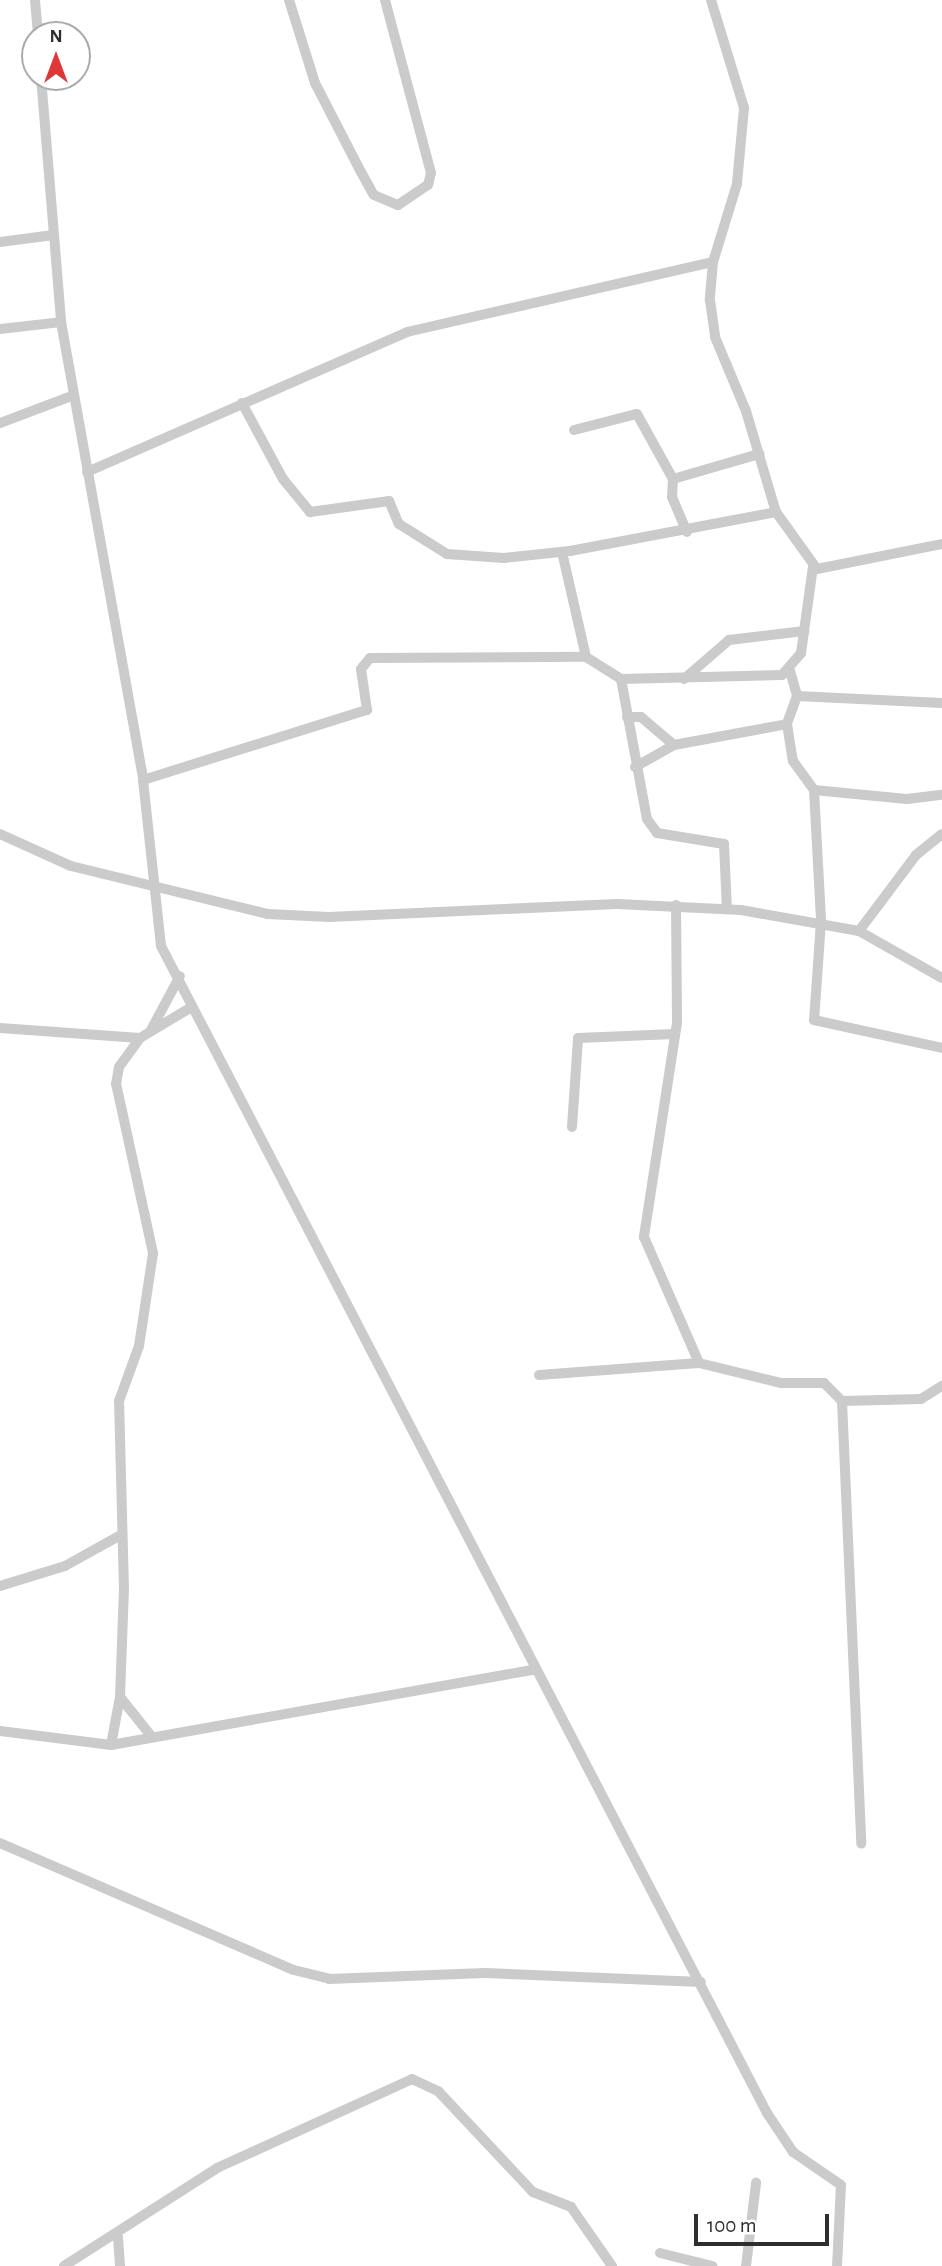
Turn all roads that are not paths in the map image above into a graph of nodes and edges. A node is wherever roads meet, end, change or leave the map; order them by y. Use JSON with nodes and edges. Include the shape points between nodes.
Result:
{"nodes":[{"id":1,"x":35,"y":0,"type":"edge"},
{"id":2,"x":289,"y":0,"type":"edge"},
{"id":3,"x":385,"y":0,"type":"edge"},
{"id":4,"x":711,"y":0,"type":"edge"},
{"id":5,"x":36,"y":21,"type":"edge"},
{"id":6,"x":42,"y":91,"type":"edge"},
{"id":7,"x":54,"y":235,"type":"junction"},
{"id":8,"x":0,"y":242,"type":"edge"},
{"id":9,"x":713,"y":262,"type":"junction"},
{"id":10,"x":61,"y":322,"type":"junction"},
{"id":11,"x":0,"y":329,"type":"edge"},
{"id":12,"x":74,"y":395,"type":"junction"},
{"id":13,"x":242,"y":403,"type":"junction"},
{"id":14,"x":0,"y":423,"type":"edge"},
{"id":15,"x":574,"y":430,"type":"dead end"},
{"id":16,"x":759,"y":454,"type":"junction"},
{"id":17,"x":88,"y":472,"type":"junction"},
{"id":18,"x":673,"y":478,"type":"junction"},
{"id":19,"x":776,"y":512,"type":"junction"},
{"id":20,"x":687,"y":532,"type":"junction"},
{"id":21,"x":942,"y":544,"type":"edge"},
{"id":22,"x":562,"y":552,"type":"junction"},
{"id":23,"x":813,"y":566,"type":"junction"},
{"id":24,"x":804,"y":631,"type":"junction"},
{"id":25,"x":586,"y":657,"type":"junction"},
{"id":26,"x":790,"y":671,"type":"junction"},
{"id":27,"x":621,"y":679,"type":"junction"},
{"id":28,"x":684,"y":679,"type":"junction"},
{"id":29,"x":797,"y":696,"type":"junction"},
{"id":30,"x":942,"y":703,"type":"edge"},
{"id":31,"x":627,"y":717,"type":"junction"},
{"id":32,"x":787,"y":724,"type":"junction"},
{"id":33,"x":674,"y":745,"type":"junction"},
{"id":34,"x":635,"y":766,"type":"junction"},
{"id":35,"x":142,"y":780,"type":"junction"},
{"id":36,"x":814,"y":790,"type":"junction"},
{"id":37,"x":942,"y":795,"type":"edge"},
{"id":38,"x":0,"y":834,"type":"edge"},
{"id":39,"x":942,"y":834,"type":"edge"},
{"id":40,"x":158,"y":887,"type":"junction"},
{"id":41,"x":676,"y":905,"type":"junction"},
{"id":42,"x":727,"y":909,"type":"junction"},
{"id":43,"x":821,"y":921,"type":"junction"},
{"id":44,"x":859,"y":930,"type":"junction"},
{"id":45,"x":180,"y":976,"type":"junction"},
{"id":46,"x":942,"y":978,"type":"edge"},
{"id":47,"x":190,"y":1008,"type":"junction"},
{"id":48,"x":0,"y":1028,"type":"edge"},
{"id":49,"x":151,"y":1031,"type":"junction"},
{"id":50,"x":675,"y":1034,"type":"junction"},
{"id":51,"x":139,"y":1038,"type":"junction"},
{"id":52,"x":942,"y":1048,"type":"edge"},
{"id":53,"x":572,"y":1127,"type":"dead end"},
{"id":54,"x":699,"y":1363,"type":"junction"},
{"id":55,"x":539,"y":1376,"type":"dead end"},
{"id":56,"x":942,"y":1387,"type":"edge"},
{"id":57,"x":842,"y":1401,"type":"junction"},
{"id":58,"x":121,"y":1535,"type":"junction"},
{"id":59,"x":0,"y":1586,"type":"edge"},
{"id":60,"x":536,"y":1669,"type":"junction"},
{"id":61,"x":120,"y":1697,"type":"junction"},
{"id":62,"x":0,"y":1731,"type":"edge"},
{"id":63,"x":152,"y":1737,"type":"junction"},
{"id":64,"x":111,"y":1745,"type":"junction"},
{"id":65,"x":0,"y":1843,"type":"edge"},
{"id":66,"x":861,"y":1844,"type":"dead end"},
{"id":67,"x":701,"y":1982,"type":"junction"},
{"id":68,"x":756,"y":2183,"type":"dead end"},
{"id":69,"x":118,"y":2237,"type":"junction"},
{"id":70,"x":660,"y":2253,"type":"dead end"},
{"id":71,"x":64,"y":2266,"type":"edge"},
{"id":72,"x":120,"y":2266,"type":"edge"},
{"id":73,"x":612,"y":2266,"type":"edge"},
{"id":74,"x":712,"y":2266,"type":"edge"},
{"id":75,"x":746,"y":2266,"type":"edge"},
{"id":76,"x":837,"y":2266,"type":"edge"}],
"edges":[{"from":1,"to":5,"type":"street"},
{"from":2,"to":3,"type":"street","via":[[315,83],[373,195],[398,205],[428,185],[431,173]]},
{"from":4,"to":9,"type":"street","via":[[744,108],[737,184]]},
{"from":6,"to":7,"type":"street"},
{"from":7,"to":8,"type":"street"},
{"from":7,"to":10,"type":"street"},
{"from":9,"to":13,"type":"street","via":[[407,332]]},
{"from":9,"to":16,"type":"street","via":[[715,337]]},
{"from":10,"to":11,"type":"street"},
{"from":10,"to":12,"type":"street"},
{"from":12,"to":14,"type":"street"},
{"from":12,"to":17,"type":"street"},
{"from":13,"to":17,"type":"street"},
{"from":13,"to":22,"type":"street","via":[[283,479],[310,512],[389,501],[399,524],[447,554],[504,558]]},
{"from":15,"to":18,"type":"street","via":[[637,414]]},
{"from":16,"to":18,"type":"street"},
{"from":16,"to":19,"type":"street"},
{"from":17,"to":35,"type":"street"},
{"from":18,"to":20,"type":"street","via":[[672,497]]},
{"from":19,"to":20,"type":"street"},
{"from":19,"to":23,"type":"street"},
{"from":20,"to":22,"type":"street"},
{"from":21,"to":23,"type":"street","via":[[822,570]]},
{"from":22,"to":25,"type":"street"},
{"from":23,"to":24,"type":"street"},
{"from":24,"to":26,"type":"street"},
{"from":24,"to":28,"type":"street","via":[[729,640]]},
{"from":25,"to":27,"type":"street"},
{"from":25,"to":35,"type":"street","via":[[370,658],[361,669],[367,710]]},
{"from":26,"to":28,"type":"street"},
{"from":26,"to":29,"type":"street"},
{"from":27,"to":28,"type":"street"},
{"from":27,"to":31,"type":"street"},
{"from":29,"to":30,"type":"street"},
{"from":29,"to":32,"type":"street"},
{"from":31,"to":33,"type":"street","via":[[641,717]]},
{"from":31,"to":34,"type":"street"},
{"from":32,"to":33,"type":"street"},
{"from":32,"to":36,"type":"street","via":[[793,761]]},
{"from":33,"to":34,"type":"street"},
{"from":34,"to":42,"type":"street","via":[[647,819],[657,833],[724,844]]},
{"from":35,"to":40,"type":"street"},
{"from":36,"to":37,"type":"street","via":[[907,799]]},
{"from":36,"to":43,"type":"street"},
{"from":38,"to":40,"type":"street","via":[[71,866]]},
{"from":39,"to":44,"type":"street","via":[[916,855]]},
{"from":40,"to":41,"type":"street","via":[[268,914],[329,917]]},
{"from":40,"to":45,"type":"street","via":[[161,946]]},
{"from":41,"to":42,"type":"street"},
{"from":41,"to":50,"type":"street"},
{"from":42,"to":43,"type":"street"},
{"from":43,"to":44,"type":"street"},
{"from":43,"to":52,"type":"street","via":[[814,1020]]},
{"from":44,"to":46,"type":"street"},
{"from":45,"to":47,"type":"street"},
{"from":45,"to":49,"type":"street"},
{"from":47,"to":49,"type":"street"},
{"from":47,"to":60,"type":"street"},
{"from":48,"to":51,"type":"street"},
{"from":49,"to":51,"type":"street"},
{"from":50,"to":53,"type":"street","via":[[578,1038]]},
{"from":50,"to":54,"type":"street","via":[[644,1237]]},
{"from":51,"to":58,"type":"street","via":[[119,1067],[116,1084],[153,1253],[139,1346],[119,1401]]},
{"from":54,"to":55,"type":"street"},
{"from":54,"to":57,"type":"street","via":[[781,1383],[824,1383]]},
{"from":56,"to":57,"type":"street","via":[[921,1399]]},
{"from":57,"to":66,"type":"street"},
{"from":58,"to":59,"type":"street","via":[[65,1566]]},
{"from":58,"to":61,"type":"street"},
{"from":60,"to":63,"type":"street"},
{"from":60,"to":67,"type":"street"},
{"from":61,"to":63,"type":"street"},
{"from":61,"to":64,"type":"street"},
{"from":62,"to":64,"type":"street"},
{"from":63,"to":64,"type":"street"},
{"from":65,"to":67,"type":"street","via":[[293,1970],[329,1979],[485,1973]]},
{"from":67,"to":76,"type":"street","via":[[781,2137],[841,2185]]},
{"from":68,"to":75,"type":"street"},
{"from":69,"to":71,"type":"street"},
{"from":69,"to":72,"type":"street"},
{"from":69,"to":73,"type":"street","via":[[216,2168],[412,2079],[438,2091],[533,2192],[571,2207]]},
{"from":70,"to":74,"type":"street"}]}
